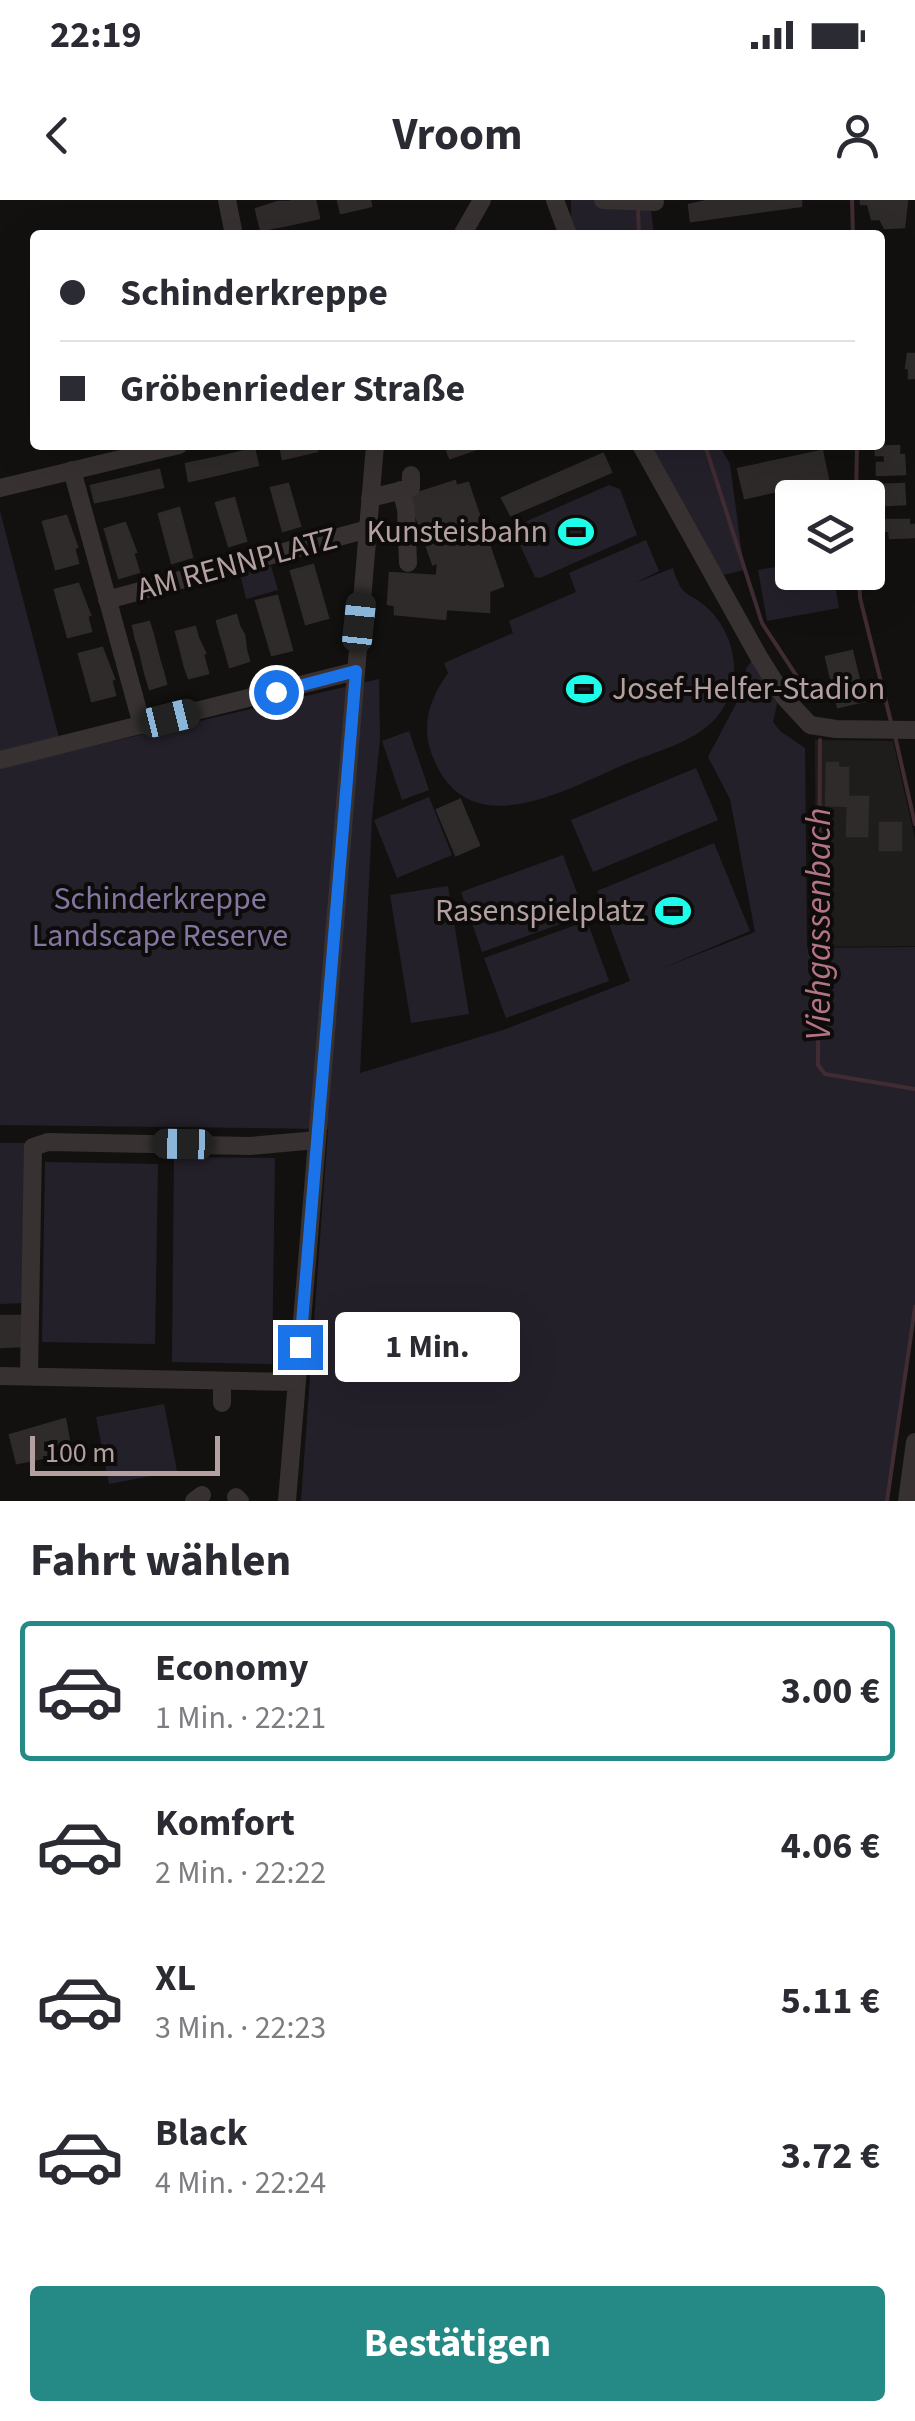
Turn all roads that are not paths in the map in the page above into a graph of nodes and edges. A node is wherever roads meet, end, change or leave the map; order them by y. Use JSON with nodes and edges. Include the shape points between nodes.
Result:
{"nodes":[{"id":1,"x":227,"y":200,"type":"edge"},
{"id":2,"x":482,"y":200,"type":"edge"},
{"id":3,"x":555,"y":200,"type":"edge"},
{"id":4,"x":603,"y":200,"type":"edge"},
{"id":5,"x":634,"y":202,"type":"edge"},
{"id":6,"x":655,"y":202,"type":"dead end"},
{"id":7,"x":233,"y":230,"type":"edge"},
{"id":8,"x":465,"y":230,"type":"edge"},
{"id":9,"x":566,"y":230,"type":"edge"},
{"id":10,"x":157,"y":450,"type":"edge"},
{"id":11,"x":375,"y":450,"type":"edge"},
{"id":12,"x":643,"y":450,"type":"edge"},
{"id":13,"x":72,"y":470,"type":"junction"},
{"id":14,"x":0,"y":488,"type":"edge"},
{"id":15,"x":370,"y":498,"type":"junction"},
{"id":16,"x":368,"y":529,"type":"junction"},
{"id":17,"x":408,"y":564,"type":"dead end"},
{"id":18,"x":107,"y":600,"type":"junction"},
{"id":19,"x":356,"y":671,"type":"junction"},
{"id":20,"x":142,"y":725,"type":"junction"},
{"id":21,"x":913,"y":730,"type":"edge"},
{"id":22,"x":0,"y":760,"type":"edge"},
{"id":23,"x":318,"y":1140,"type":"junction"},
{"id":24,"x":0,"y":1376,"type":"edge"},
{"id":25,"x":29,"y":1376,"type":"junction"},
{"id":26,"x":222,"y":1382,"type":"junction"},
{"id":27,"x":296,"y":1382,"type":"junction"},
{"id":28,"x":222,"y":1403,"type":"dead end"},
{"id":29,"x":915,"y":1442,"type":"edge"},
{"id":30,"x":287,"y":1501,"type":"edge"},
{"id":31,"x":907,"y":1501,"type":"edge"}],
"edges":[{"from":1,"to":7,"type":"street"},
{"from":2,"to":8,"type":"street"},
{"from":3,"to":9,"type":"street"},
{"from":4,"to":5,"type":"street"},
{"from":5,"to":6,"type":"street"},
{"from":10,"to":13,"type":"street"},
{"from":11,"to":15,"type":"street"},
{"from":12,"to":21,"type":"street","via":[[784,697],[810,725]]},
{"from":13,"to":14,"type":"street"},
{"from":13,"to":18,"type":"street","name":"AM RENNPLATZ"},
{"from":15,"to":16,"type":"street"},
{"from":15,"to":17,"type":"street","via":[[406,482]]},
{"from":16,"to":18,"type":"street","name":"AM RENNPLATZ"},
{"from":16,"to":19,"type":"street"},
{"from":18,"to":20,"type":"street","name":"AM RENNPLATZ"},
{"from":19,"to":20,"type":"street","via":[[284,683]]},
{"from":19,"to":23,"type":"street"},
{"from":20,"to":22,"type":"street"},
{"from":23,"to":25,"type":"street","via":[[33,1147]]},
{"from":23,"to":27,"type":"street"},
{"from":24,"to":25,"type":"street"},
{"from":25,"to":26,"type":"street"},
{"from":26,"to":27,"type":"street"},
{"from":26,"to":28,"type":"street"},
{"from":27,"to":30,"type":"street"},
{"from":29,"to":31,"type":"street"}]}
